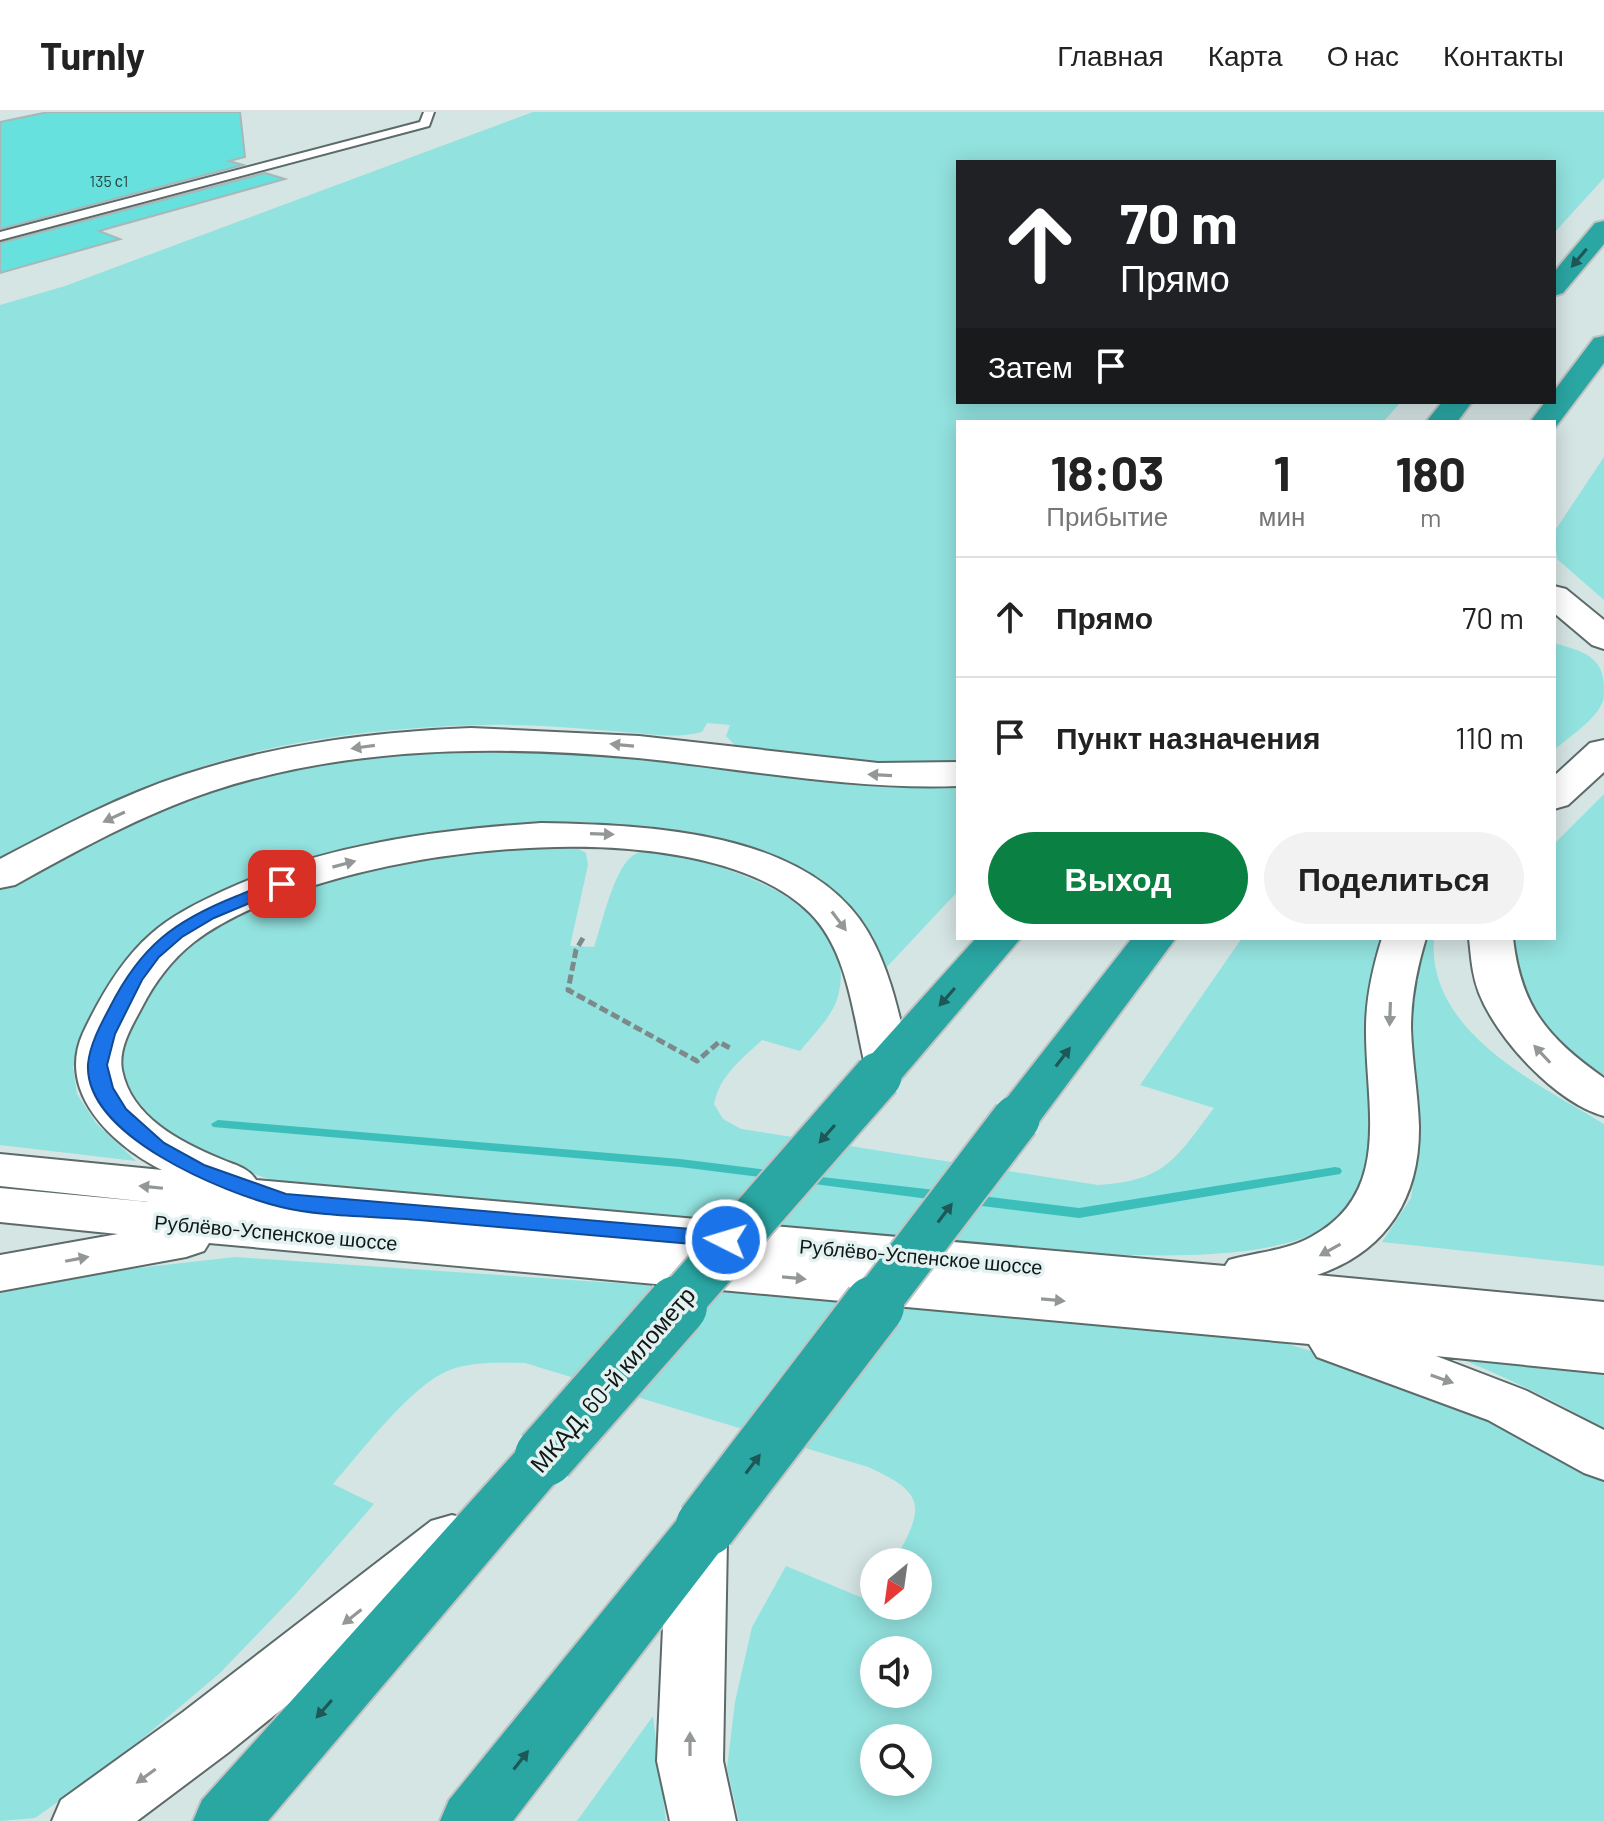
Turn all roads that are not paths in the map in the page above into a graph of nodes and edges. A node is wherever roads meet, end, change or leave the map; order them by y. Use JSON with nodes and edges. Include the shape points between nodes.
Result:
{"nodes":[{"id":1,"x":429,"y":112,"type":"edge"},
{"id":2,"x":1604,"y":228,"type":"edge"},
{"id":3,"x":0,"y":236,"type":"edge"},
{"id":4,"x":1556,"y":286,"type":"edge"},
{"id":5,"x":1604,"y":344,"type":"edge"},
{"id":6,"x":1456,"y":404,"type":"edge"},
{"id":7,"x":1443,"y":420,"type":"edge"},
{"id":8,"x":1547,"y":420,"type":"edge"},
{"id":9,"x":1556,"y":598,"type":"edge"},
{"id":10,"x":1556,"y":631,"type":"edge"},
{"id":11,"x":1604,"y":638,"type":"edge"},
{"id":12,"x":1604,"y":645,"type":"edge"},
{"id":13,"x":1604,"y":751,"type":"edge"},
{"id":14,"x":956,"y":774,"type":"edge"},
{"id":15,"x":1556,"y":795,"type":"edge"},
{"id":16,"x":0,"y":876,"type":"edge"},
{"id":17,"x":997,"y":940,"type":"edge"},
{"id":18,"x":1152,"y":940,"type":"edge"},
{"id":19,"x":1403,"y":940,"type":"edge"},
{"id":20,"x":1491,"y":940,"type":"edge"},
{"id":21,"x":883,"y":1070,"type":"junction"},
{"id":22,"x":1604,"y":1101,"type":"edge"},
{"id":23,"x":0,"y":1170,"type":"edge"},
{"id":24,"x":284,"y":1201,"type":"junction"},
{"id":25,"x":0,"y":1205,"type":"edge"},
{"id":26,"x":242,"y":1229,"type":"junction"},
{"id":27,"x":0,"y":1273,"type":"edge"},
{"id":28,"x":1195,"y":1280,"type":"junction"},
{"id":29,"x":1262,"y":1319,"type":"junction"},
{"id":30,"x":1604,"y":1321,"type":"edge"},
{"id":31,"x":1604,"y":1353,"type":"edge"},
{"id":32,"x":1604,"y":1458,"type":"edge"},
{"id":33,"x":534,"y":1469,"type":"junction"},
{"id":34,"x":701,"y":1532,"type":"junction"},
{"id":35,"x":85,"y":1821,"type":"edge"},
{"id":36,"x":226,"y":1821,"type":"edge"},
{"id":37,"x":473,"y":1821,"type":"edge"},
{"id":38,"x":703,"y":1821,"type":"edge"}],
"edges":[{"from":1,"to":3,"type":"lane","via":[[425,124]]},
{"from":2,"to":4,"type":"highway","one_way":true},
{"from":5,"to":8,"type":"highway"},
{"from":6,"to":7,"type":"highway"},
{"from":9,"to":11,"type":"main road"},
{"from":10,"to":12,"type":"main road"},
{"from":13,"to":15,"type":"main road"},
{"from":14,"to":16,"type":"main road","one_way":true,"via":[[872,775],[557,739],[493,737],[371,745],[256,766],[197,783],[70,837]]},
{"from":17,"to":21,"type":"highway","name":"МКАД, 60-й километр","one_way":true},
{"from":34,"to":18,"type":"highway","one_way":true,"bridge":true},
{"from":19,"to":28,"type":"main road","one_way":true,"via":[[1389,1011],[1394,1145],[1388,1183],[1373,1212],[1354,1235],[1325,1254],[1283,1268]]},
{"from":22,"to":20,"type":"main road","one_way":true,"via":[[1551,1063],[1520,1029],[1499,993]]},
{"from":24,"to":21,"type":"main road","one_way":true,"via":[[197,1170],[157,1147],[119,1114],[103,1088],[100,1054],[133,979],[176,933],[253,894],[370,857],[559,833],[663,840],[759,865],[801,886],[831,911],[853,940]]},
{"from":21,"to":33,"type":"highway","name":"МКАД, 60-й километр","one_way":true,"bridge":true},
{"from":24,"to":23,"type":"main road","name":"Рублёво-Успенское шоссе","one_way":true},
{"from":24,"to":28,"type":"main road","name":"Рублёво-Успенское шоссе"},
{"from":25,"to":26,"type":"main road","name":"Рублёво-Успенское шоссе"},
{"from":27,"to":26,"type":"main road","one_way":true},
{"from":26,"to":29,"type":"main road","name":"Рублёво-Успенское шоссе","one_way":true},
{"from":28,"to":30,"type":"main road","name":"Рублёво-Успенское шоссе"},
{"from":29,"to":31,"type":"main road","name":"Рублёво-Успенское шоссе"},
{"from":29,"to":32,"type":"main road","one_way":true,"via":[[1482,1393]]},
{"from":33,"to":35,"type":"main road","one_way":true,"via":[[206,1732]]},
{"from":33,"to":36,"type":"highway","name":"МКАД, 60-й километр","one_way":true},
{"from":37,"to":34,"type":"highway","one_way":true},
{"from":38,"to":34,"type":"main road","one_way":true,"via":[[690,1761]]}]}
